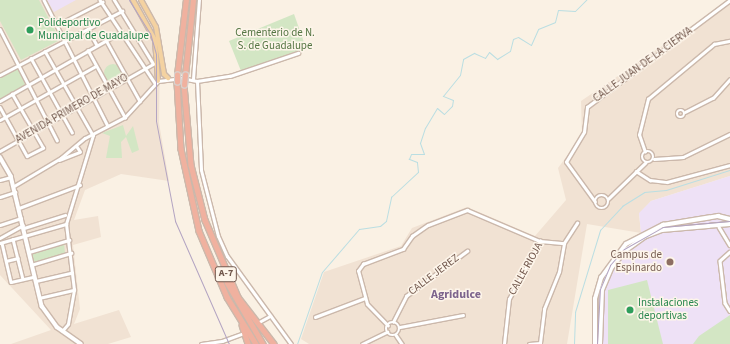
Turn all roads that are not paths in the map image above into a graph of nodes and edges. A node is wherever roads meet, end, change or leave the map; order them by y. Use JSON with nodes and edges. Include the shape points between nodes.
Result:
{"nodes":[{"id":1,"x":44,"y":0,"type":"edge"},
{"id":2,"x":114,"y":0,"type":"edge"},
{"id":3,"x":133,"y":0,"type":"edge"},
{"id":4,"x":141,"y":0,"type":"edge"},
{"id":5,"x":186,"y":0,"type":"edge"},
{"id":6,"x":194,"y":0,"type":"edge"},
{"id":7,"x":199,"y":0,"type":"edge"},
{"id":8,"x":730,"y":0,"type":"edge"},
{"id":9,"x":101,"y":1,"type":"edge"},
{"id":10,"x":122,"y":11,"type":"junction"},
{"id":11,"x":111,"y":17,"type":"junction"},
{"id":12,"x":57,"y":25,"type":"junction"},
{"id":13,"x":0,"y":29,"type":"edge"},
{"id":14,"x":88,"y":29,"type":"junction"},
{"id":15,"x":121,"y":32,"type":"junction"},
{"id":16,"x":4,"y":38,"type":"junction"},
{"id":17,"x":0,"y":40,"type":"edge"},
{"id":18,"x":66,"y":40,"type":"junction"},
{"id":19,"x":106,"y":40,"type":"junction"},
{"id":20,"x":730,"y":41,"type":"edge"},
{"id":21,"x":97,"y":45,"type":"junction"},
{"id":22,"x":88,"y":50,"type":"junction"},
{"id":23,"x":45,"y":51,"type":"junction"},
{"id":24,"x":298,"y":53,"type":"dead end"},
{"id":25,"x":31,"y":58,"type":"junction"},
{"id":26,"x":71,"y":59,"type":"junction"},
{"id":27,"x":164,"y":61,"type":"junction"},
{"id":28,"x":19,"y":65,"type":"junction"},
{"id":29,"x":96,"y":66,"type":"junction"},
{"id":30,"x":145,"y":68,"type":"junction"},
{"id":31,"x":55,"y":69,"type":"junction"},
{"id":32,"x":0,"y":75,"type":"edge"},
{"id":33,"x":80,"y":75,"type":"junction"},
{"id":34,"x":41,"y":77,"type":"junction"},
{"id":35,"x":128,"y":78,"type":"junction"},
{"id":36,"x":168,"y":78,"type":"junction"},
{"id":37,"x":730,"y":79,"type":"edge"},
{"id":38,"x":195,"y":80,"type":"junction"},
{"id":39,"x":158,"y":81,"type":"junction"},
{"id":40,"x":64,"y":84,"type":"junction"},
{"id":41,"x":26,"y":85,"type":"junction"},
{"id":42,"x":109,"y":88,"type":"junction"},
{"id":43,"x":50,"y":92,"type":"junction"},
{"id":44,"x":12,"y":94,"type":"junction"},
{"id":45,"x":92,"y":98,"type":"junction"},
{"id":46,"x":34,"y":100,"type":"junction"},
{"id":47,"x":0,"y":101,"type":"edge"},
{"id":48,"x":140,"y":101,"type":"junction"},
{"id":49,"x":0,"y":107,"type":"edge"},
{"id":50,"x":77,"y":107,"type":"junction"},
{"id":51,"x":20,"y":108,"type":"junction"},
{"id":52,"x":685,"y":112,"type":"dead end"},
{"id":53,"x":63,"y":115,"type":"junction"},
{"id":54,"x":6,"y":117,"type":"junction"},
{"id":55,"x":125,"y":117,"type":"junction"},
{"id":56,"x":0,"y":120,"type":"edge"},
{"id":57,"x":47,"y":124,"type":"junction"},
{"id":58,"x":108,"y":126,"type":"junction"},
{"id":59,"x":33,"y":132,"type":"junction"},
{"id":60,"x":72,"y":132,"type":"dead end"},
{"id":61,"x":730,"y":134,"type":"edge"},
{"id":62,"x":93,"y":135,"type":"junction"},
{"id":63,"x":19,"y":140,"type":"junction"},
{"id":64,"x":57,"y":140,"type":"dead end"},
{"id":65,"x":76,"y":146,"type":"junction"},
{"id":66,"x":0,"y":151,"type":"edge"},
{"id":67,"x":645,"y":152,"type":"junction"},
{"id":68,"x":0,"y":157,"type":"edge"},
{"id":69,"x":654,"y":159,"type":"junction"},
{"id":70,"x":59,"y":160,"type":"junction"},
{"id":71,"x":644,"y":162,"type":"junction"},
{"id":72,"x":730,"y":165,"type":"edge"},
{"id":73,"x":636,"y":172,"type":"junction"},
{"id":74,"x":11,"y":176,"type":"junction"},
{"id":75,"x":0,"y":180,"type":"edge"},
{"id":76,"x":80,"y":185,"type":"junction"},
{"id":77,"x":14,"y":186,"type":"junction"},
{"id":78,"x":15,"y":192,"type":"junction"},
{"id":79,"x":196,"y":193,"type":"junction"},
{"id":80,"x":0,"y":197,"type":"edge"},
{"id":81,"x":607,"y":198,"type":"junction"},
{"id":82,"x":595,"y":202,"type":"junction"},
{"id":83,"x":19,"y":208,"type":"junction"},
{"id":84,"x":66,"y":215,"type":"dead end"},
{"id":85,"x":722,"y":217,"type":"junction"},
{"id":86,"x":21,"y":218,"type":"junction"},
{"id":87,"x":715,"y":218,"type":"junction"},
{"id":88,"x":730,"y":219,"type":"edge"},
{"id":89,"x":577,"y":223,"type":"dead end"},
{"id":90,"x":66,"y":224,"type":"junction"},
{"id":91,"x":730,"y":224,"type":"edge"},
{"id":92,"x":0,"y":225,"type":"edge"},
{"id":93,"x":723,"y":225,"type":"junction"},
{"id":94,"x":23,"y":227,"type":"junction"},
{"id":95,"x":717,"y":227,"type":"junction"},
{"id":96,"x":24,"y":236,"type":"junction"},
{"id":97,"x":0,"y":238,"type":"edge"},
{"id":98,"x":13,"y":239,"type":"junction"},
{"id":99,"x":69,"y":240,"type":"junction"},
{"id":100,"x":540,"y":241,"type":"junction"},
{"id":101,"x":1,"y":243,"type":"edge"},
{"id":102,"x":564,"y":243,"type":"junction"},
{"id":103,"x":730,"y":245,"type":"edge"},
{"id":104,"x":466,"y":250,"type":"dead end"},
{"id":105,"x":28,"y":252,"type":"junction"},
{"id":106,"x":730,"y":252,"type":"edge"},
{"id":107,"x":70,"y":253,"type":"junction"},
{"id":108,"x":18,"y":258,"type":"junction"},
{"id":109,"x":6,"y":261,"type":"junction"},
{"id":110,"x":31,"y":265,"type":"junction"},
{"id":111,"x":72,"y":273,"type":"junction"},
{"id":112,"x":23,"y":279,"type":"junction"},
{"id":113,"x":34,"y":279,"type":"junction"},
{"id":114,"x":74,"y":290,"type":"junction"},
{"id":115,"x":39,"y":298,"type":"junction"},
{"id":116,"x":365,"y":298,"type":"junction"},
{"id":117,"x":730,"y":311,"type":"edge"},
{"id":118,"x":239,"y":316,"type":"junction"},
{"id":119,"x":270,"y":316,"type":"junction"},
{"id":120,"x":463,"y":316,"type":"dead end"},
{"id":121,"x":315,"y":317,"type":"dead end"},
{"id":122,"x":259,"y":322,"type":"dead end"},
{"id":123,"x":393,"y":322,"type":"junction"},
{"id":124,"x":388,"y":326,"type":"junction"},
{"id":125,"x":400,"y":327,"type":"junction"},
{"id":126,"x":62,"y":332,"type":"junction"},
{"id":127,"x":388,"y":332,"type":"junction"},
{"id":128,"x":241,"y":334,"type":"dead end"},
{"id":129,"x":396,"y":335,"type":"junction"},
{"id":130,"x":81,"y":344,"type":"edge"},
{"id":131,"x":201,"y":344,"type":"edge"},
{"id":132,"x":248,"y":344,"type":"edge"},
{"id":133,"x":256,"y":344,"type":"edge"},
{"id":134,"x":263,"y":344,"type":"edge"},
{"id":135,"x":274,"y":344,"type":"edge"},
{"id":136,"x":291,"y":344,"type":"edge"},
{"id":137,"x":362,"y":344,"type":"edge"},
{"id":138,"x":402,"y":344,"type":"edge"},
{"id":139,"x":504,"y":344,"type":"edge"},
{"id":140,"x":529,"y":344,"type":"edge"},
{"id":141,"x":595,"y":344,"type":"edge"},
{"id":142,"x":600,"y":344,"type":"edge"}],
"edges":[{"from":1,"to":12,"type":"street"},
{"from":2,"to":10,"type":"street"},
{"from":3,"to":39,"type":"main road","via":[[156,40]]},
{"from":4,"to":27,"type":"main road","via":[[156,27]]},
{"from":5,"to":118,"type":"highway","number":"A-7","bridge":true,"via":[[177,82],[181,149],[191,202],[208,255]]},
{"from":6,"to":79,"type":"highway","number":"A-7","bridge":true,"via":[[184,85],[185,117]]},
{"from":7,"to":38,"type":"street"},
{"from":8,"to":82,"type":"street","name":"CALLE JUAN DE LA CIERVA","via":[[586,107],[584,132],[566,162]]},
{"from":9,"to":11,"type":"street"},
{"from":9,"to":12,"type":"street"},
{"from":10,"to":11,"type":"street"},
{"from":10,"to":30,"type":"street","via":[[154,60]]},
{"from":11,"to":14,"type":"street"},
{"from":11,"to":15,"type":"street"},
{"from":12,"to":18,"type":"street"},
{"from":13,"to":16,"type":"street"},
{"from":14,"to":18,"type":"street"},
{"from":14,"to":21,"type":"street"},
{"from":15,"to":19,"type":"street"},
{"from":15,"to":30,"type":"street"},
{"from":16,"to":17,"type":"street"},
{"from":16,"to":28,"type":"street"},
{"from":18,"to":23,"type":"street"},
{"from":18,"to":26,"type":"street"},
{"from":19,"to":21,"type":"street"},
{"from":19,"to":35,"type":"street"},
{"from":20,"to":67,"type":"street","via":[[714,44],[648,99],[638,135]]},
{"from":21,"to":22,"type":"street"},
{"from":22,"to":26,"type":"street"},
{"from":22,"to":29,"type":"street"},
{"from":23,"to":25,"type":"street"},
{"from":23,"to":31,"type":"street"},
{"from":24,"to":38,"type":"street","via":[[230,76]]},
{"from":25,"to":28,"type":"street"},
{"from":25,"to":34,"type":"street"},
{"from":26,"to":31,"type":"street"},
{"from":26,"to":33,"type":"street"},
{"from":27,"to":36,"type":"main road"},
{"from":27,"to":39,"type":"main road"},
{"from":28,"to":32,"type":"street"},
{"from":28,"to":41,"type":"street"},
{"from":29,"to":33,"type":"street"},
{"from":29,"to":42,"type":"street"},
{"from":30,"to":35,"type":"street","name":"AVENIDA PRIMERO DE MAYO"},
{"from":30,"to":39,"type":"street"},
{"from":31,"to":34,"type":"street"},
{"from":31,"to":40,"type":"street"},
{"from":33,"to":40,"type":"street"},
{"from":33,"to":45,"type":"street"},
{"from":34,"to":41,"type":"street"},
{"from":34,"to":43,"type":"street"},
{"from":35,"to":42,"type":"street","name":"AVENIDA PRIMERO DE MAYO"},
{"from":35,"to":48,"type":"street"},
{"from":36,"to":38,"type":"street"},
{"from":36,"to":39,"type":"street"},
{"from":37,"to":52,"type":"street","via":[[713,98]]},
{"from":38,"to":119,"type":"street","via":[[201,170],[210,212],[227,256]]},
{"from":39,"to":48,"type":"street"},
{"from":40,"to":43,"type":"street"},
{"from":40,"to":50,"type":"street"},
{"from":41,"to":44,"type":"street"},
{"from":41,"to":46,"type":"street"},
{"from":42,"to":45,"type":"street","name":"AVENIDA PRIMERO DE MAYO"},
{"from":42,"to":55,"type":"street"},
{"from":43,"to":46,"type":"street"},
{"from":43,"to":53,"type":"street"},
{"from":44,"to":47,"type":"street"},
{"from":44,"to":51,"type":"street"},
{"from":45,"to":50,"type":"street","name":"AVENIDA PRIMERO DE MAYO"},
{"from":45,"to":58,"type":"street"},
{"from":46,"to":51,"type":"street"},
{"from":46,"to":57,"type":"street"},
{"from":48,"to":55,"type":"street"},
{"from":49,"to":54,"type":"street"},
{"from":50,"to":53,"type":"street","name":"AVENIDA PRIMERO DE MAYO"},
{"from":50,"to":62,"type":"street"},
{"from":51,"to":54,"type":"street"},
{"from":51,"to":59,"type":"street"},
{"from":53,"to":57,"type":"street","name":"AVENIDA PRIMERO DE MAYO"},
{"from":53,"to":60,"type":"street"},
{"from":54,"to":56,"type":"street"},
{"from":54,"to":63,"type":"street"},
{"from":55,"to":58,"type":"street"},
{"from":57,"to":59,"type":"street","name":"AVENIDA PRIMERO DE MAYO"},
{"from":57,"to":64,"type":"street"},
{"from":58,"to":62,"type":"street"},
{"from":59,"to":63,"type":"street","name":"AVENIDA PRIMERO DE MAYO"},
{"from":59,"to":63,"type":"street","via":[[43,148],[27,156]]},
{"from":61,"to":69,"type":"street","via":[[683,157]]},
{"from":62,"to":65,"type":"street"},
{"from":62,"to":76,"type":"street"},
{"from":63,"to":66,"type":"street","name":"AVENIDA PRIMERO DE MAYO"},
{"from":65,"to":70,"type":"street"},
{"from":65,"to":70,"type":"street","via":[[80,152]]},
{"from":67,"to":69,"type":"street","via":[[652,153]]},
{"from":67,"to":71,"type":"street"},
{"from":68,"to":74,"type":"main road"},
{"from":69,"to":71,"type":"street"},
{"from":70,"to":77,"type":"street"},
{"from":71,"to":73,"type":"street"},
{"from":71,"to":81,"type":"street"},
{"from":72,"to":73,"type":"street","via":[[667,182],[650,180]]},
{"from":73,"to":81,"type":"street"},
{"from":74,"to":75,"type":"street"},
{"from":74,"to":77,"type":"main road"},
{"from":76,"to":83,"type":"street"},
{"from":76,"to":90,"type":"street"},
{"from":77,"to":78,"type":"main road"},
{"from":78,"to":80,"type":"street"},
{"from":78,"to":83,"type":"main road"},
{"from":79,"to":134,"type":"highway","via":[[224,277]]},
{"from":79,"to":135,"type":"highway","number":"A-7","via":[[226,275],[249,314]]},
{"from":81,"to":82,"type":"street","via":[[600,196]]},
{"from":81,"to":82,"type":"street","via":[[604,209],[598,208]]},
{"from":83,"to":86,"type":"main road"},
{"from":84,"to":94,"type":"street"},
{"from":85,"to":87,"type":"main road"},
{"from":85,"to":88,"type":"main road"},
{"from":85,"to":93,"type":"main road"},
{"from":86,"to":92,"type":"street"},
{"from":86,"to":94,"type":"main road"},
{"from":87,"to":95,"type":"main road"},
{"from":87,"to":141,"type":"main road","via":[[652,229],[620,249],[608,264],[597,290]]},
{"from":89,"to":102,"type":"street"},
{"from":90,"to":96,"type":"street"},
{"from":90,"to":99,"type":"street"},
{"from":91,"to":93,"type":"main road"},
{"from":93,"to":95,"type":"main road"},
{"from":94,"to":96,"type":"main road"},
{"from":94,"to":97,"type":"street"},
{"from":95,"to":103,"type":"street"},
{"from":95,"to":142,"type":"main road","via":[[659,231],[640,240],[621,256],[602,290]]},
{"from":96,"to":98,"type":"street"},
{"from":96,"to":105,"type":"main road"},
{"from":98,"to":101,"type":"street"},
{"from":98,"to":108,"type":"street"},
{"from":99,"to":105,"type":"street"},
{"from":99,"to":107,"type":"street"},
{"from":100,"to":102,"type":"street","name":"CALLE RIOJA"},
{"from":100,"to":116,"type":"street","via":[[473,211],[458,212],[421,230],[403,249],[363,264],[357,276]]},
{"from":100,"to":139,"type":"street","name":"CALLE RIOJA","via":[[509,300]]},
{"from":101,"to":109,"type":"street"},
{"from":102,"to":140,"type":"street","via":[[559,272],[544,309],[540,343]]},
{"from":104,"to":123,"type":"street","name":"CALLE JEREZ","via":[[406,296]]},
{"from":105,"to":110,"type":"main road"},
{"from":106,"to":117,"type":"street","via":[[720,261],[722,282]]},
{"from":107,"to":110,"type":"street"},
{"from":107,"to":111,"type":"street"},
{"from":108,"to":109,"type":"street"},
{"from":108,"to":112,"type":"street"},
{"from":109,"to":112,"type":"street","via":[[11,282]]},
{"from":110,"to":113,"type":"main road"},
{"from":111,"to":113,"type":"street"},
{"from":111,"to":114,"type":"street"},
{"from":112,"to":113,"type":"street"},
{"from":113,"to":115,"type":"main road"},
{"from":114,"to":115,"type":"street"},
{"from":114,"to":126,"type":"street","via":[[68,324]]},
{"from":115,"to":126,"type":"main road"},
{"from":116,"to":121,"type":"street"},
{"from":116,"to":124,"type":"street"},
{"from":118,"to":132,"type":"highway"},
{"from":118,"to":133,"type":"highway","number":"A-7"},
{"from":119,"to":122,"type":"street"},
{"from":119,"to":136,"type":"street"},
{"from":120,"to":125,"type":"street"},
{"from":123,"to":124,"type":"street"},
{"from":123,"to":125,"type":"street"},
{"from":124,"to":127,"type":"street"},
{"from":125,"to":129,"type":"street"},
{"from":126,"to":130,"type":"main road"},
{"from":127,"to":129,"type":"street"},
{"from":127,"to":137,"type":"street"},
{"from":128,"to":131,"type":"street","via":[[222,342]]},
{"from":129,"to":138,"type":"street"}]}
